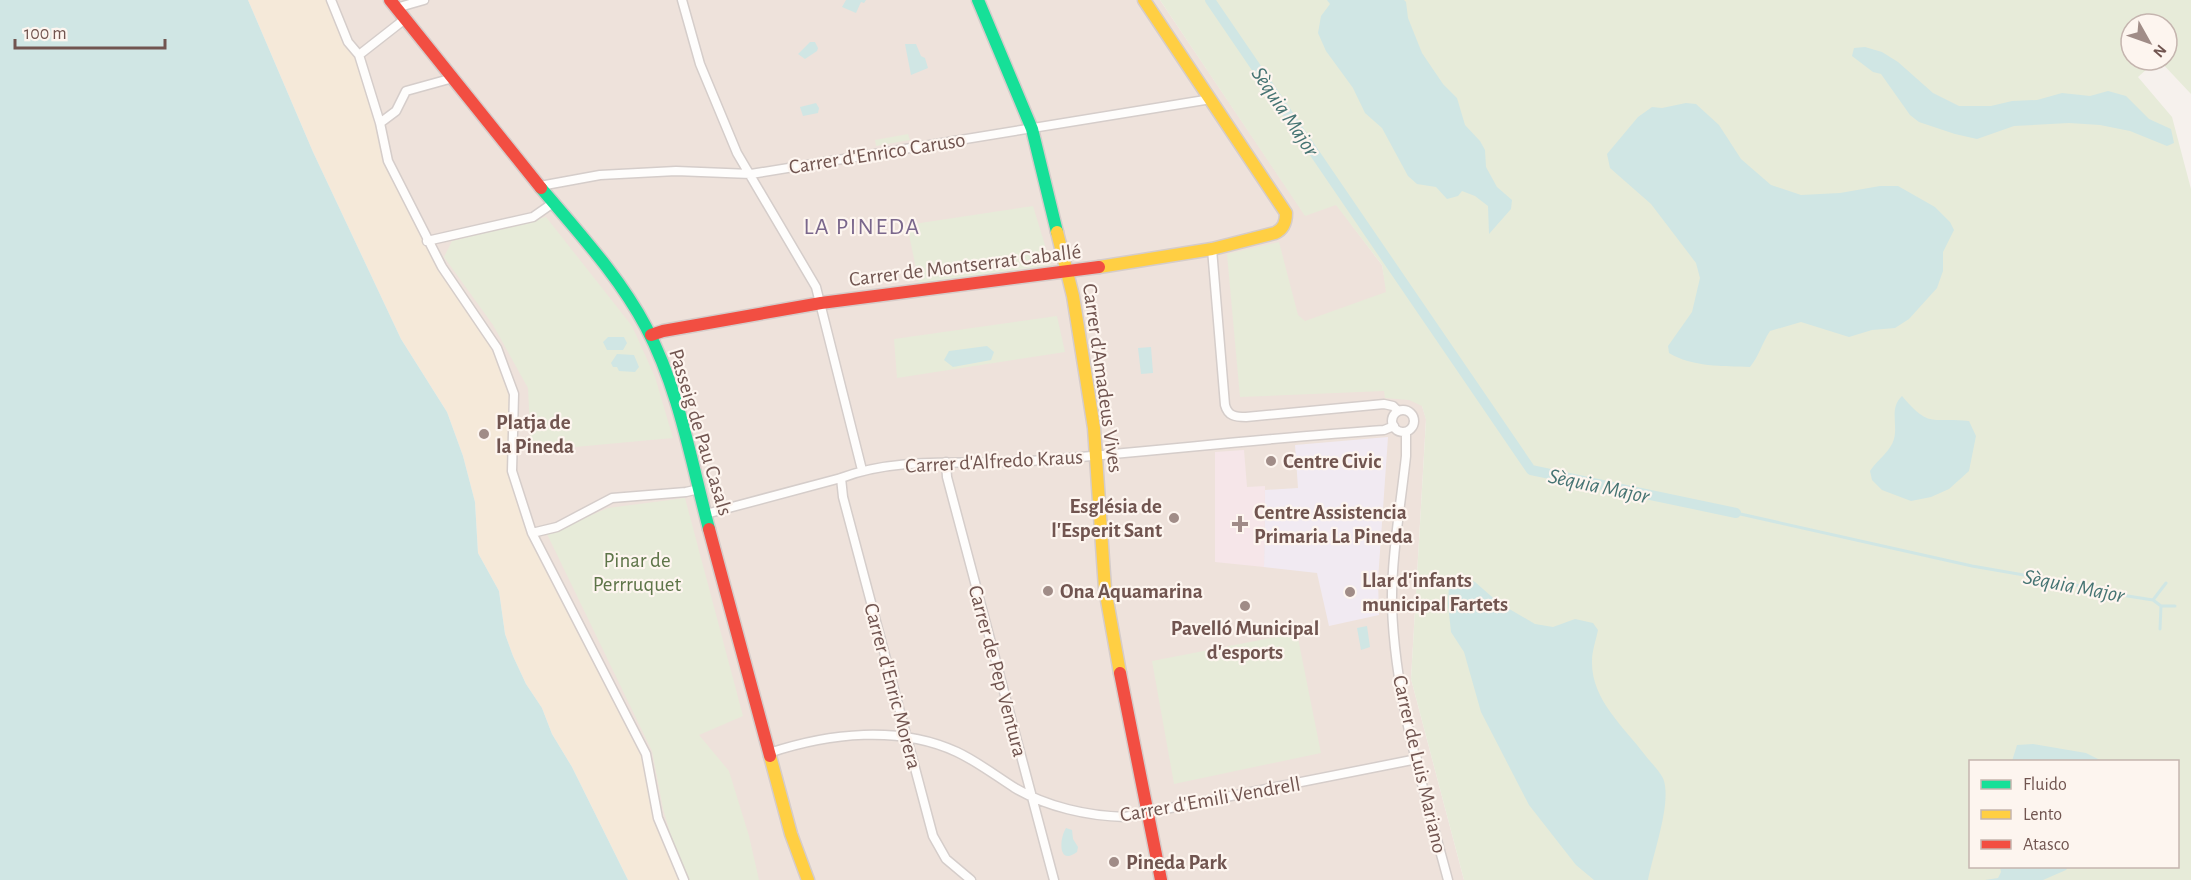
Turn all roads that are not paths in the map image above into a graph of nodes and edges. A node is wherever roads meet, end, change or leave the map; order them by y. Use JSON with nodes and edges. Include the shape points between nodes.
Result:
{"nodes":[{"id":1,"x":331,"y":0,"type":"edge"},
{"id":2,"x":424,"y":0,"type":"edge"},
{"id":3,"x":682,"y":0,"type":"edge"},
{"id":4,"x":978,"y":0,"type":"edge"},
{"id":5,"x":1144,"y":0,"type":"edge"},
{"id":6,"x":393,"y":4,"type":"edge"},
{"id":7,"x":405,"y":19,"type":"junction"},
{"id":8,"x":359,"y":55,"type":"junction"},
{"id":9,"x":453,"y":78,"type":"junction"},
{"id":10,"x":1211,"y":99,"type":"junction"},
{"id":11,"x":380,"y":123,"type":"junction"},
{"id":12,"x":1032,"y":129,"type":"junction"},
{"id":13,"x":750,"y":174,"type":"junction"},
{"id":14,"x":540,"y":186,"type":"junction"},
{"id":15,"x":554,"y":203,"type":"junction"},
{"id":16,"x":427,"y":241,"type":"junction"},
{"id":17,"x":1212,"y":249,"type":"junction"},
{"id":18,"x":1067,"y":271,"type":"junction"},
{"id":19,"x":821,"y":303,"type":"junction"},
{"id":20,"x":651,"y":335,"type":"junction"},
{"id":21,"x":1398,"y":411,"type":"junction"},
{"id":22,"x":1394,"y":426,"type":"junction"},
{"id":23,"x":1406,"y":432,"type":"junction"},
{"id":24,"x":1097,"y":455,"type":"junction"},
{"id":25,"x":946,"y":462,"type":"junction"},
{"id":26,"x":862,"y":470,"type":"junction"},
{"id":27,"x":841,"y":478,"type":"junction"},
{"id":28,"x":699,"y":489,"type":"junction"},
{"id":29,"x":706,"y":514,"type":"junction"},
{"id":30,"x":532,"y":533,"type":"junction"},
{"id":31,"x":906,"y":736,"type":"junction"},
{"id":32,"x":769,"y":753,"type":"junction"},
{"id":33,"x":1417,"y":759,"type":"junction"},
{"id":34,"x":1031,"y":796,"type":"junction"},
{"id":35,"x":1148,"y":814,"type":"junction"},
{"id":36,"x":684,"y":880,"type":"edge"},
{"id":37,"x":808,"y":880,"type":"edge"},
{"id":38,"x":971,"y":880,"type":"edge"},
{"id":39,"x":1054,"y":880,"type":"edge"},
{"id":40,"x":1161,"y":880,"type":"edge"},
{"id":41,"x":1448,"y":880,"type":"edge"}],
"edges":[{"from":1,"to":8,"type":"street","via":[[348,42]]},
{"from":2,"to":6,"type":"street"},
{"from":3,"to":13,"type":"street","via":[[700,64],[737,153]]},
{"from":4,"to":12,"type":"street","name":"Carrer d'Amadeus Vives"},
{"from":5,"to":10,"type":"street"},
{"from":6,"to":7,"type":"street","name":"Passeig de Pau Casals"},
{"from":7,"to":8,"type":"street"},
{"from":7,"to":9,"type":"street","name":"Passeig de Pau Casals"},
{"from":8,"to":11,"type":"street"},
{"from":9,"to":11,"type":"street","via":[[406,90],[396,111]]},
{"from":9,"to":14,"type":"street","name":"Passeig de Pau Casals"},
{"from":10,"to":12,"type":"street","name":"Carrer d'Enrico Caruso"},
{"from":10,"to":17,"type":"street","name":"Carrer de Montserrat Caballé","via":[[1286,213],[1282,230]]},
{"from":11,"to":16,"type":"street","via":[[388,161]]},
{"from":12,"to":13,"type":"street","name":"Carrer d'Enrico Caruso"},
{"from":12,"to":18,"type":"street","name":"Carrer d'Amadeus Vives"},
{"from":13,"to":14,"type":"street","name":"Carrer d'Enrico Caruso","via":[[676,171],[600,175]]},
{"from":13,"to":19,"type":"street","via":[[816,287]]},
{"from":14,"to":15,"type":"street","name":"Passeig de Pau Casals"},
{"from":15,"to":16,"type":"street","via":[[533,217]]},
{"from":15,"to":20,"type":"street","name":"Passeig de Pau Casals","via":[[624,290]]},
{"from":16,"to":30,"type":"street","via":[[497,348],[514,394],[512,471]]},
{"from":17,"to":18,"type":"street","name":"Carrer de Montserrat Caballé"},
{"from":17,"to":21,"type":"street","via":[[1225,405],[1231,415],[1246,417],[1384,404]]},
{"from":18,"to":19,"type":"street","name":"Carrer de Montserrat Caballé"},
{"from":18,"to":24,"type":"street","name":"Carrer d'Amadeus Vives","via":[[1087,370]]},
{"from":19,"to":20,"type":"street","name":"Carrer de Montserrat Caballé"},
{"from":19,"to":26,"type":"street"},
{"from":20,"to":28,"type":"street","name":"Passeig de Pau Casals","via":[[672,389]]},
{"from":21,"to":22,"type":"street","via":[[1393,418]]},
{"from":21,"to":23,"type":"street","via":[[1407,410],[1414,418],[1412,428]]},
{"from":22,"to":23,"type":"street"},
{"from":22,"to":24,"type":"street","name":"Carrer d'Alfredo Kraus","via":[[1384,430]]},
{"from":23,"to":33,"type":"street","name":"Carrer de Luis Mariano","via":[[1392,609],[1400,684]]},
{"from":24,"to":25,"type":"street","name":"Carrer d'Alfredo Kraus","via":[[1007,463]]},
{"from":24,"to":35,"type":"street","name":"Carrer d'Amadeus Vives","via":[[1108,610]]},
{"from":25,"to":26,"type":"street","name":"Carrer d'Alfredo Kraus"},
{"from":25,"to":34,"type":"street","name":"Carrer de Pep Ventura"},
{"from":26,"to":27,"type":"street","name":"Carrer d'Alfredo Kraus"},
{"from":27,"to":29,"type":"street","name":"Carrer d'Alfredo Kraus"},
{"from":27,"to":31,"type":"street","name":"Carrer d'Enric Morera"},
{"from":28,"to":29,"type":"street","name":"Passeig de Pau Casals"},
{"from":28,"to":30,"type":"street","via":[[612,498],[557,527]]},
{"from":29,"to":32,"type":"street","name":"Passeig de Pau Casals"},
{"from":30,"to":36,"type":"street","via":[[646,754],[658,818]]},
{"from":31,"to":32,"type":"street","name":"Carrer d'Emili Vendrell","via":[[838,737]]},
{"from":31,"to":34,"type":"street","name":"Carrer d'Emili Vendrell","via":[[957,752]]},
{"from":31,"to":38,"type":"street","name":"Carrer d'Enric Morera","via":[[933,836],[946,859]]},
{"from":32,"to":37,"type":"street","name":"Passeig de Pau Casals"},
{"from":33,"to":35,"type":"street","name":"Carrer d'Emili Vendrell"},
{"from":33,"to":41,"type":"street","name":"Carrer de Luis Mariano"},
{"from":34,"to":35,"type":"street","name":"Carrer d'Emili Vendrell","via":[[1092,814]]},
{"from":34,"to":39,"type":"street","name":"Carrer de Pep Ventura"},
{"from":35,"to":40,"type":"street","name":"Carrer d'Amadeus Vives"}]}
